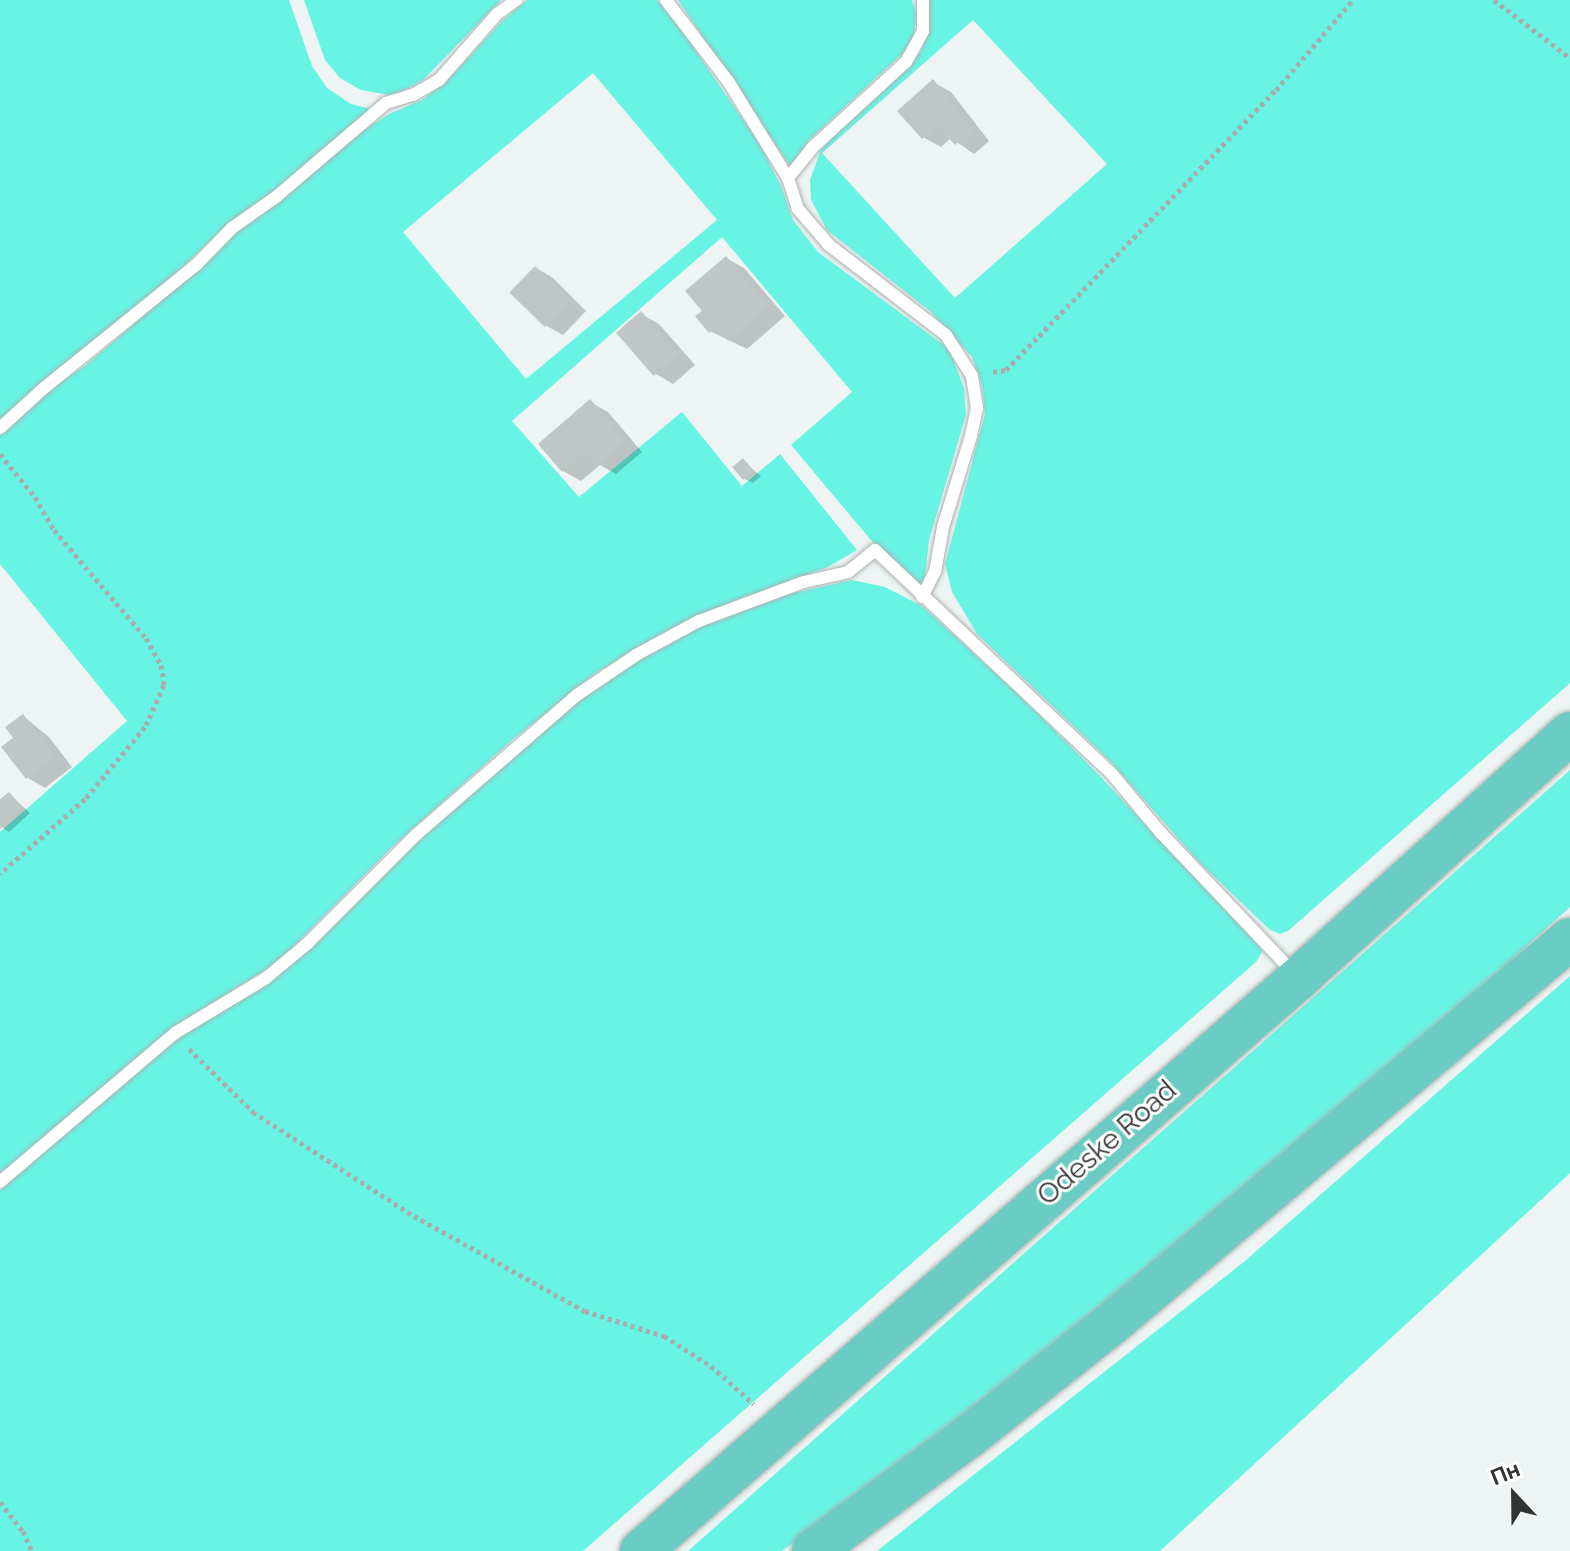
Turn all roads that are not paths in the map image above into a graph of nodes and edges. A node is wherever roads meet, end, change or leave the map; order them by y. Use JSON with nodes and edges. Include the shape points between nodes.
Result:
{"nodes":[{"id":1,"x":516,"y":0,"type":"edge"},
{"id":2,"x":666,"y":0,"type":"edge"},
{"id":3,"x":923,"y":0,"type":"edge"},
{"id":4,"x":788,"y":178,"type":"junction"},
{"id":5,"x":0,"y":428,"type":"edge"},
{"id":6,"x":922,"y":597,"type":"junction"},
{"id":7,"x":1570,"y":733,"type":"edge"},
{"id":8,"x":1570,"y":939,"type":"edge"},
{"id":9,"x":1299,"y":978,"type":"junction"},
{"id":10,"x":0,"y":1182,"type":"edge"},
{"id":11,"x":641,"y":1551,"type":"edge"},
{"id":12,"x":813,"y":1551,"type":"edge"}],
"edges":[{"from":1,"to":5,"type":"lane","via":[[439,80],[386,103]]},
{"from":2,"to":4,"type":"lane","via":[[728,81]]},
{"from":3,"to":4,"type":"lane","via":[[923,31],[906,62],[812,148]]},
{"from":4,"to":6,"type":"lane","via":[[798,209],[829,245],[946,335],[972,376],[977,408],[971,436],[935,572]]},
{"from":6,"to":9,"type":"lane","via":[[1111,773]]},
{"from":6,"to":10,"type":"lane","via":[[875,550],[848,572],[804,582],[699,621],[636,655],[520,741],[266,978],[175,1033]]},
{"from":7,"to":9,"type":"highway","name":"Odeske Road"},
{"from":8,"to":12,"type":"highway","via":[[1110,1325]]},
{"from":9,"to":11,"type":"highway","name":"Odeske Road"}]}
